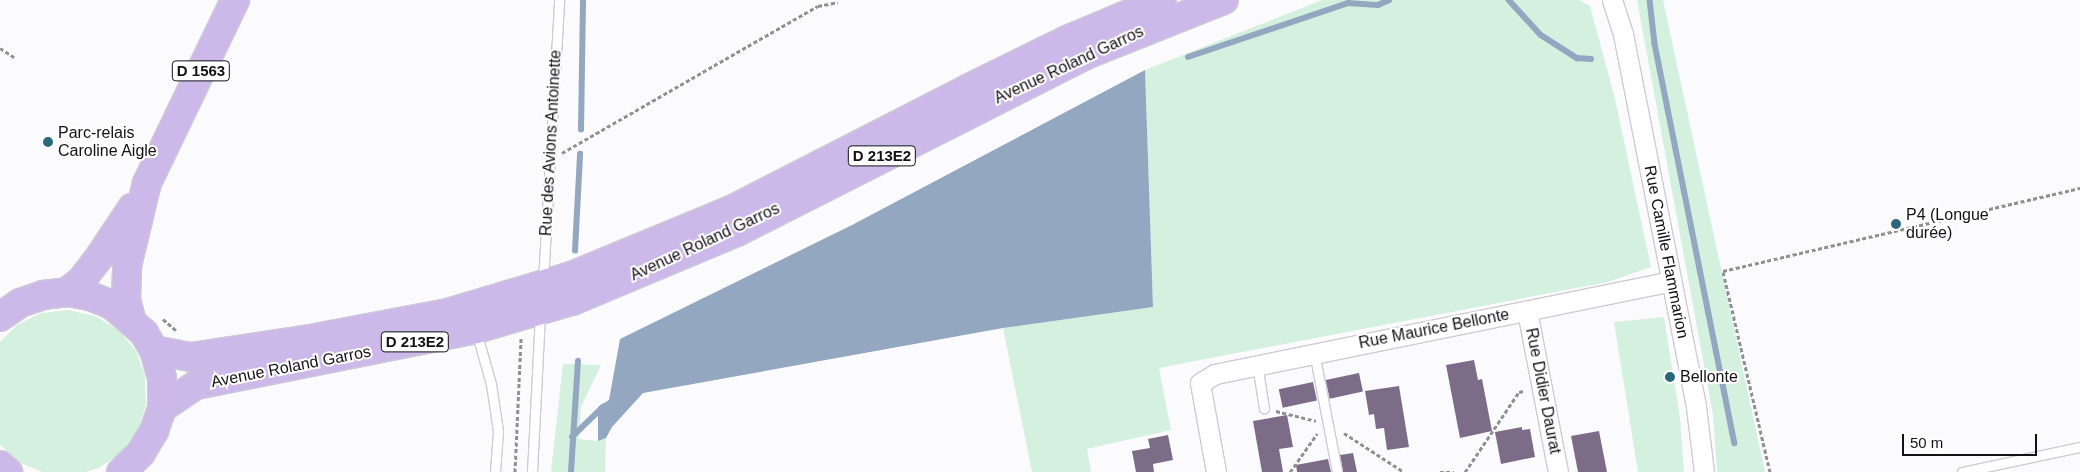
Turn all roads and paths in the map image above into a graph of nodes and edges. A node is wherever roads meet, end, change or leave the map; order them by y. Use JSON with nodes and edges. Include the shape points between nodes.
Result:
{"nodes":[{"id":1,"x":235,"y":0,"type":"edge"},
{"id":2,"x":559,"y":0,"type":"edge"},
{"id":3,"x":1162,"y":0,"type":"edge"},
{"id":4,"x":1224,"y":0,"type":"edge"},
{"id":5,"x":1612,"y":0,"type":"edge"},
{"id":6,"x":1623,"y":0,"type":"edge"},
{"id":7,"x":838,"y":2,"type":"dead end"},
{"id":8,"x":1623,"y":34,"type":"junction"},
{"id":9,"x":0,"y":48,"type":"edge"},
{"id":10,"x":14,"y":58,"type":"dead end"},
{"id":11,"x":551,"y":160,"type":"junction"},
{"id":12,"x":147,"y":183,"type":"junction"},
{"id":13,"x":2080,"y":188,"type":"edge"},
{"id":14,"x":731,"y":210,"type":"junction"},
{"id":15,"x":1671,"y":281,"type":"junction"},
{"id":16,"x":67,"y":292,"type":"junction"},
{"id":17,"x":535,"y":305,"type":"junction"},
{"id":18,"x":1527,"y":311,"type":"junction"},
{"id":19,"x":0,"y":316,"type":"edge"},
{"id":20,"x":161,"y":317,"type":"dead end"},
{"id":21,"x":131,"y":319,"type":"junction"},
{"id":22,"x":476,"y":329,"type":"junction"},
{"id":23,"x":180,"y":334,"type":"dead end"},
{"id":24,"x":154,"y":350,"type":"junction"},
{"id":25,"x":373,"y":351,"type":"junction"},
{"id":26,"x":1314,"y":352,"type":"junction"},
{"id":27,"x":1256,"y":364,"type":"junction"},
{"id":28,"x":1542,"y":387,"type":"junction"},
{"id":29,"x":162,"y":408,"type":"junction"},
{"id":30,"x":1264,"y":408,"type":"joint"},
{"id":31,"x":1327,"y":422,"type":"junction"},
{"id":32,"x":2080,"y":446,"type":"edge"},
{"id":33,"x":0,"y":464,"type":"edge"},
{"id":34,"x":8,"y":472,"type":"edge"},
{"id":35,"x":121,"y":472,"type":"edge"},
{"id":36,"x":495,"y":472,"type":"edge"},
{"id":37,"x":516,"y":472,"type":"edge"},
{"id":38,"x":532,"y":472,"type":"edge"},
{"id":39,"x":1216,"y":472,"type":"edge"},
{"id":40,"x":1290,"y":472,"type":"edge"},
{"id":41,"x":1337,"y":472,"type":"edge"},
{"id":42,"x":1404,"y":472,"type":"edge"},
{"id":43,"x":1440,"y":472,"type":"edge"},
{"id":44,"x":1454,"y":472,"type":"edge"},
{"id":45,"x":1465,"y":472,"type":"edge"},
{"id":46,"x":1558,"y":472,"type":"edge"},
{"id":47,"x":1704,"y":472,"type":"edge"},
{"id":48,"x":1770,"y":472,"type":"edge"},
{"id":49,"x":1962,"y":472,"type":"edge"}],
"edges":[{"from":1,"to":12,"type":"main road","number":"D 1563"},
{"from":2,"to":11,"type":"lane","name":"Rue des Avions Antoinette"},
{"from":3,"to":14,"type":"main road","name":"Avenue Roland Garros","number":"D 213E2","via":[[1067,40],[967,88]]},
{"from":4,"to":17,"type":"main road","name":"Avenue Roland Garros","number":"D 213E2","via":[[1079,58],[739,230],[622,281]]},
{"from":5,"to":8,"type":"street","name":"Rue Camille Flammarion"},
{"from":6,"to":8,"type":"street","name":"Rue Camille Flammarion"},
{"from":7,"to":11,"type":"path","via":[[818,6]]},
{"from":8,"to":15,"type":"street","name":"Rue Camille Flammarion"},
{"from":9,"to":10,"type":"path"},
{"from":11,"to":17,"type":"lane","name":"Rue des Avions Antoinette"},
{"from":12,"to":16,"type":"main road","number":"D 1563","via":[[100,256],[80,282]]},
{"from":12,"to":21,"type":"main road","number":"D 1563","via":[[126,266],[126,300]]},
{"from":13,"to":48,"type":"path","via":[[1723,271]]},
{"from":14,"to":17,"type":"main road","name":"Avenue Roland Garros","number":"D 213E2","via":[[657,243]]},
{"from":14,"to":17,"type":"lane","via":[[664,250]]},
{"from":15,"to":18,"type":"street","name":"Rue Maurice Bellonte"},
{"from":15,"to":47,"type":"street","name":"Rue Camille Flammarion","via":[[1696,407]]},
{"from":16,"to":19,"type":"main road","via":[[43,295],[20,303]]},
{"from":16,"to":21,"type":"main road","via":[[90,296],[112,305]]},
{"from":17,"to":22,"type":"main road","name":"Avenue Roland Garros","number":"D 213E2"},
{"from":17,"to":24,"type":"main road","name":"Avenue Roland Garros","number":"D 213E2","via":[[448,313],[191,357],[169,356]]},
{"from":17,"to":25,"type":"street","via":[[536,296]]},
{"from":17,"to":37,"type":"path"},
{"from":17,"to":38,"type":"lane","name":"Rue des Avions Antoinette"},
{"from":18,"to":26,"type":"street","name":"Rue Maurice Bellonte"},
{"from":18,"to":28,"type":"street","name":"Rue Didier Daurat"},
{"from":20,"to":23,"type":"path"},
{"from":21,"to":24,"type":"main road"},
{"from":22,"to":25,"type":"main road","name":"Avenue Roland Garros","number":"D 213E2"},
{"from":22,"to":36,"type":"lane","via":[[495,412]]},
{"from":24,"to":29,"type":"main road","via":[[162,378]]},
{"from":25,"to":29,"type":"main road","name":"Avenue Roland Garros","number":"D 213E2","via":[[196,385]]},
{"from":26,"to":27,"type":"street","name":"Rue Maurice Bellonte"},
{"from":26,"to":31,"type":"lane"},
{"from":27,"to":30,"type":"lane"},
{"from":27,"to":39,"type":"street","name":"Rue Maurice Bellonte","via":[[1214,374],[1200,384]]},
{"from":28,"to":45,"type":"path","via":[[1519,392]]},
{"from":28,"to":46,"type":"street","name":"Rue Didier Daurat"},
{"from":29,"to":35,"type":"main road","via":[[141,453]]},
{"from":30,"to":31,"type":"path","via":[[1299,419]]},
{"from":31,"to":40,"type":"path","via":[[1304,447]]},
{"from":31,"to":41,"type":"lane"},
{"from":31,"to":42,"type":"path"},
{"from":32,"to":49,"type":"lane"},
{"from":33,"to":34,"type":"main road"},
{"from":43,"to":44,"type":"path"}]}
